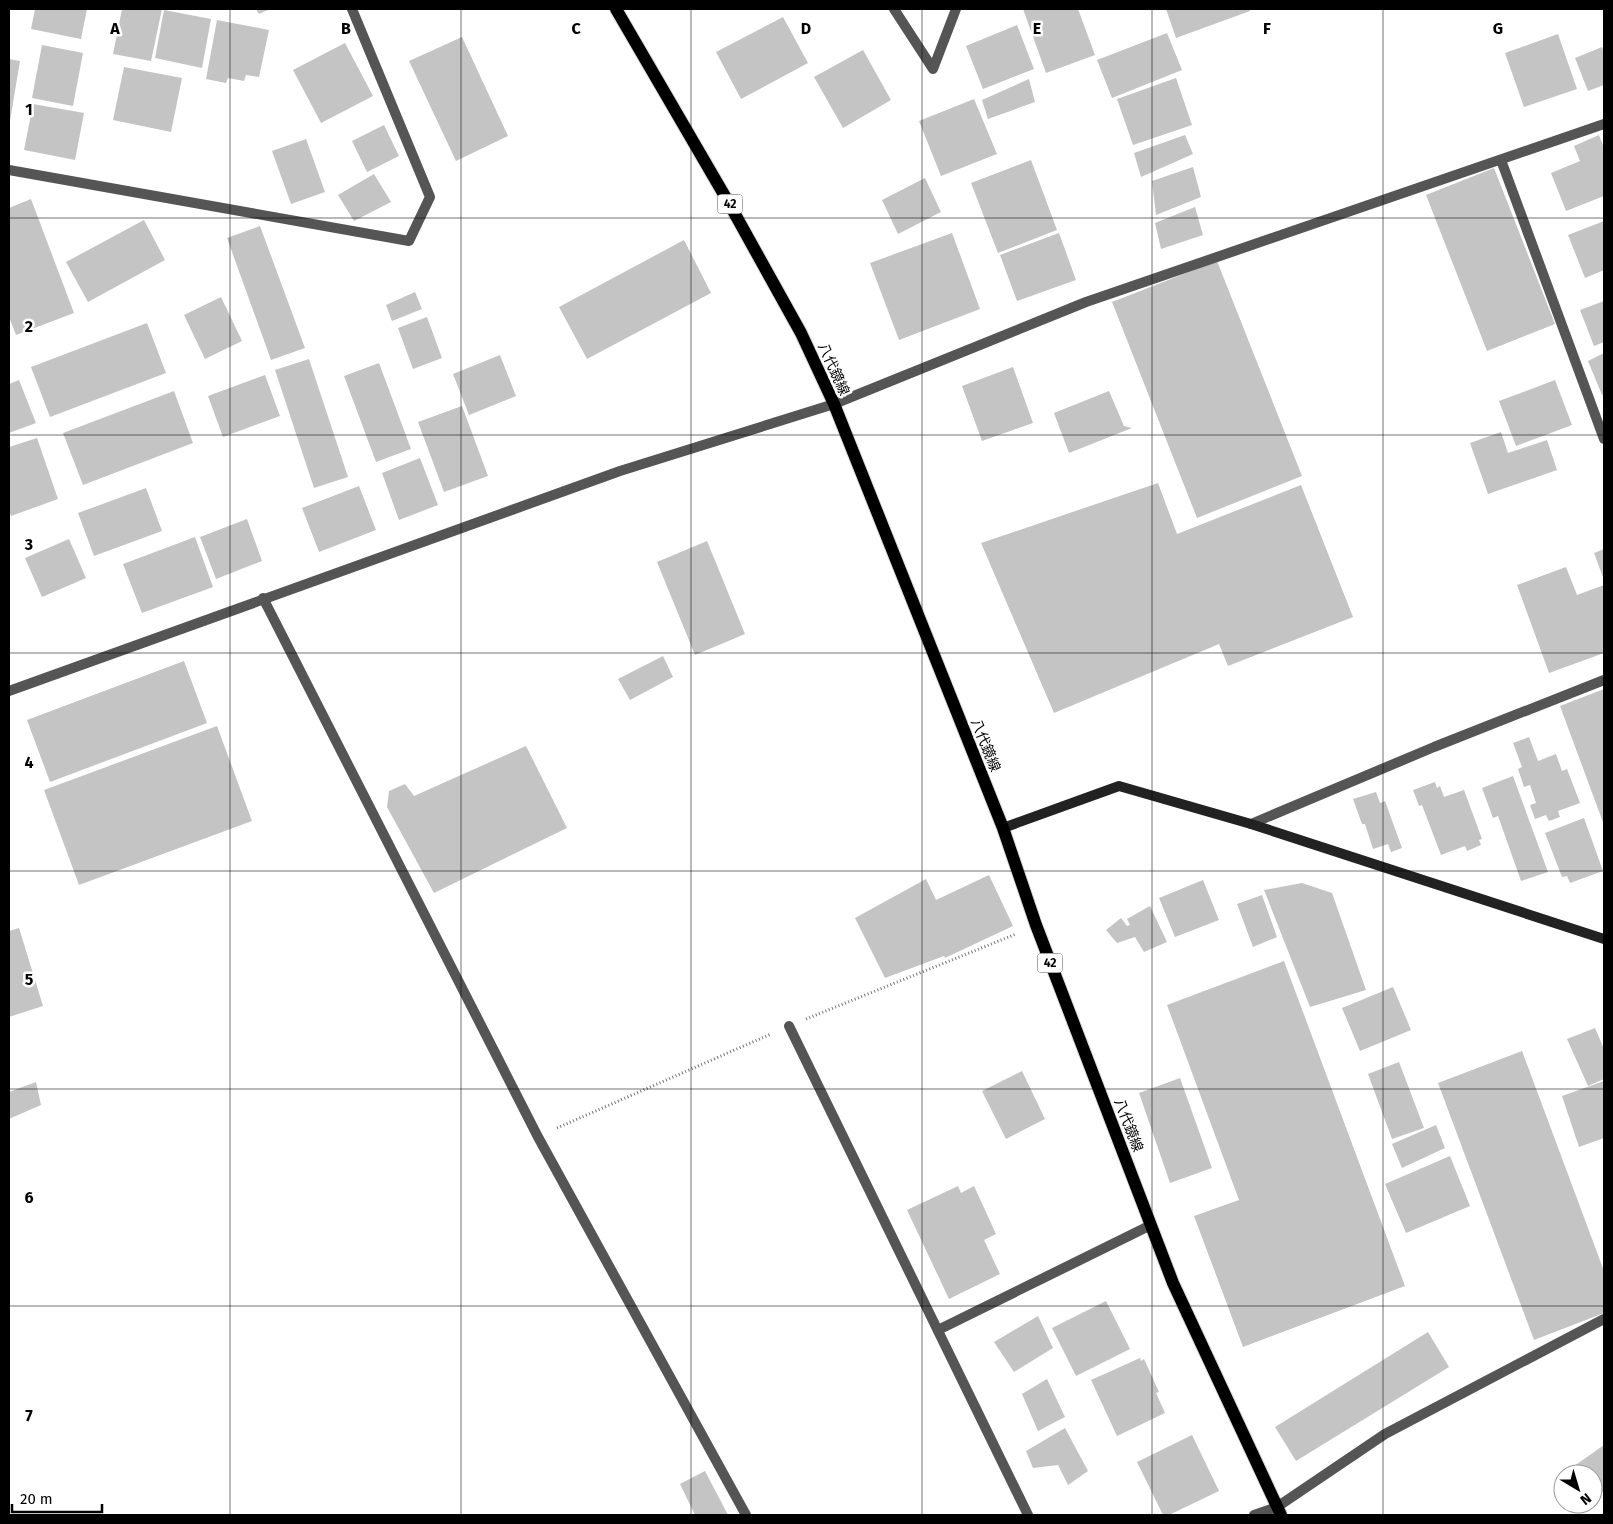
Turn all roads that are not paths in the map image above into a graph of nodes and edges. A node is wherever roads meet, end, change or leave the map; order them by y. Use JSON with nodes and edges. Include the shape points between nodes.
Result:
{"nodes":[{"id":1,"x":352,"y":9,"type":"edge"},
{"id":2,"x":616,"y":9,"type":"edge"},
{"id":3,"x":894,"y":9,"type":"edge"},
{"id":4,"x":956,"y":9,"type":"edge"},
{"id":5,"x":1604,"y":124,"type":"edge"},
{"id":6,"x":1501,"y":160,"type":"junction"},
{"id":7,"x":9,"y":170,"type":"edge"},
{"id":8,"x":834,"y":404,"type":"junction"},
{"id":9,"x":1604,"y":439,"type":"edge"},
{"id":10,"x":263,"y":598,"type":"junction"},
{"id":11,"x":1604,"y":680,"type":"edge"},
{"id":12,"x":9,"y":690,"type":"edge"},
{"id":13,"x":1251,"y":824,"type":"junction"},
{"id":14,"x":1003,"y":828,"type":"junction"},
{"id":15,"x":1604,"y":939,"type":"edge"},
{"id":16,"x":788,"y":1026,"type":"dead end"},
{"id":17,"x":1151,"y":1225,"type":"junction"},
{"id":18,"x":1604,"y":1319,"type":"edge"},
{"id":19,"x":938,"y":1330,"type":"junction"},
{"id":20,"x":1279,"y":1511,"type":"edge"},
{"id":21,"x":746,"y":1515,"type":"edge"},
{"id":22,"x":1028,"y":1515,"type":"edge"},
{"id":23,"x":1254,"y":1515,"type":"edge"}],
"edges":[{"from":1,"to":7,"type":"street","via":[[430,197],[409,241]]},
{"from":2,"to":8,"type":"main road","name":"八代鏡線","number":"42","via":[[801,333]]},
{"from":3,"to":4,"type":"street","via":[[933,70]]},
{"from":5,"to":6,"type":"street"},
{"from":6,"to":8,"type":"street","via":[[1086,302]]},
{"from":6,"to":9,"type":"street"},
{"from":8,"to":10,"type":"street","via":[[620,471]]},
{"from":8,"to":14,"type":"main road","name":"八代鏡線","number":"42"},
{"from":10,"to":12,"type":"street"},
{"from":10,"to":21,"type":"street","via":[[538,1137]]},
{"from":11,"to":13,"type":"street"},
{"from":13,"to":14,"type":"main road","via":[[1119,786]]},
{"from":13,"to":15,"type":"main road"},
{"from":14,"to":17,"type":"main road","name":"八代鏡線","number":"42","via":[[1036,926]]},
{"from":16,"to":19,"type":"street"},
{"from":17,"to":19,"type":"street"},
{"from":17,"to":20,"type":"main road","name":"八代鏡線","number":"42","via":[[1173,1283]]},
{"from":18,"to":20,"type":"street","via":[[1385,1434]]},
{"from":19,"to":22,"type":"street"},
{"from":20,"to":23,"type":"street"}]}
